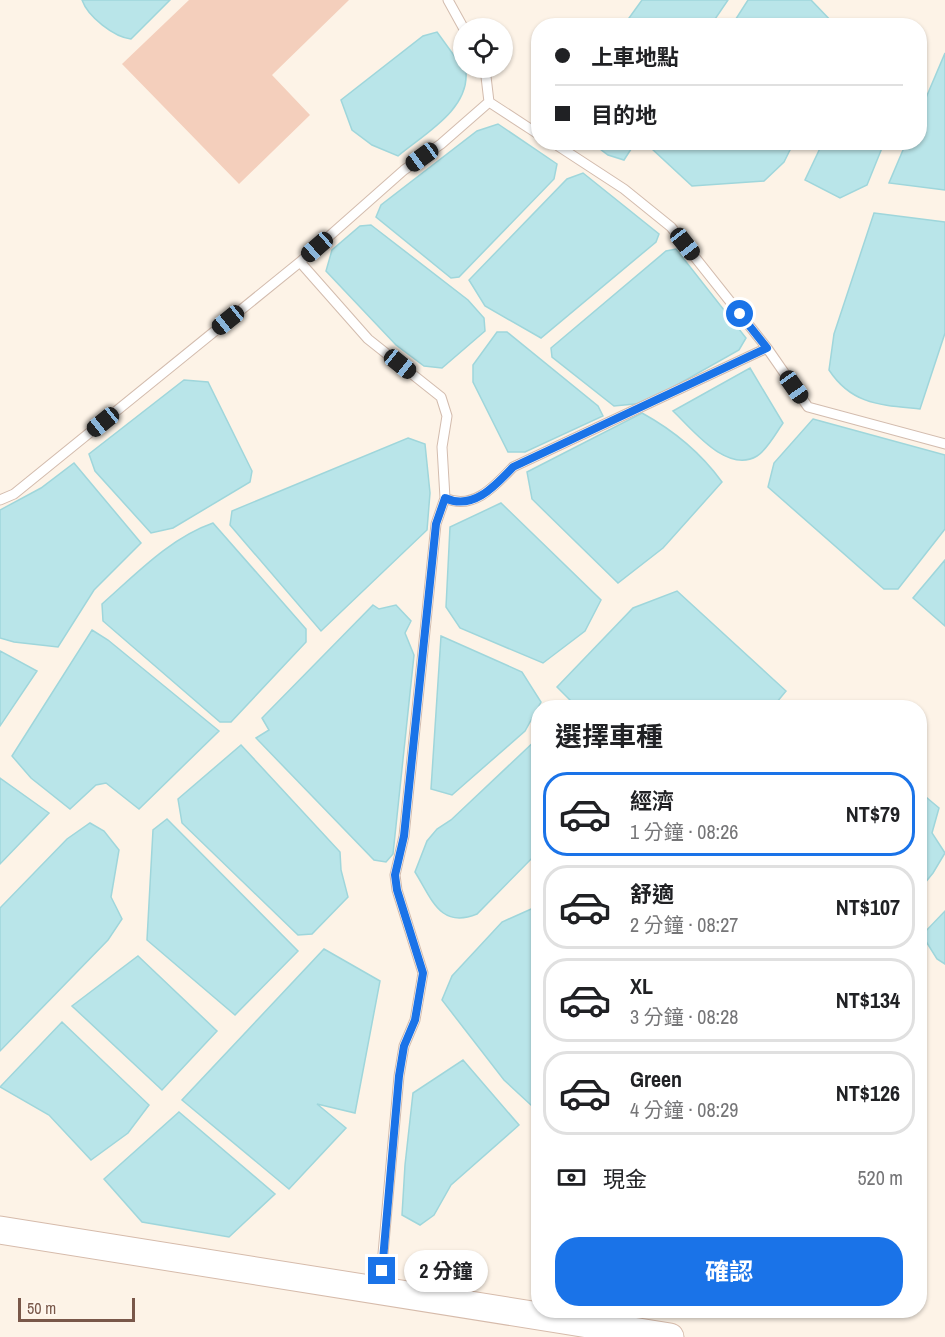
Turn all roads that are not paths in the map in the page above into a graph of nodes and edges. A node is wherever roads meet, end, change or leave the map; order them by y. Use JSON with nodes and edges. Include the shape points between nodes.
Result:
{"nodes":[{"id":1,"x":448,"y":0,"type":"edge"},
{"id":2,"x":458,"y":18,"type":"edge"},
{"id":3,"x":486,"y":78,"type":"edge"},
{"id":4,"x":489,"y":102,"type":"junction"},
{"id":5,"x":531,"y":129,"type":"edge"},
{"id":6,"x":564,"y":150,"type":"edge"},
{"id":7,"x":300,"y":262,"type":"junction"},
{"id":8,"x":767,"y":348,"type":"junction"},
{"id":9,"x":945,"y":444,"type":"edge"},
{"id":10,"x":445,"y":498,"type":"junction"},
{"id":11,"x":0,"y":500,"type":"edge"},
{"id":12,"x":0,"y":1230,"type":"edge"},
{"id":13,"x":380,"y":1292,"type":"junction"},
{"id":14,"x":531,"y":1315,"type":"edge"},
{"id":15,"x":548,"y":1318,"type":"edge"},
{"id":16,"x":670,"y":1337,"type":"edge"}],
"edges":[{"from":1,"to":2,"type":"lane"},
{"from":3,"to":4,"type":"lane"},
{"from":4,"to":5,"type":"lane"},
{"from":4,"to":7,"type":"lane","via":[[404,170]]},
{"from":6,"to":8,"type":"lane","via":[[624,189],[671,227]]},
{"from":7,"to":10,"type":"lane","via":[[368,339],[441,397],[447,416],[442,447]]},
{"from":7,"to":11,"type":"lane","via":[[14,494]]},
{"from":8,"to":9,"type":"lane","via":[[808,407]]},
{"from":8,"to":10,"type":"lane","via":[[513,467],[490,490],[465,503]]},
{"from":10,"to":13,"type":"lane","via":[[436,524],[404,836],[395,875],[423,973],[399,1076]]},
{"from":12,"to":13,"type":"street"},
{"from":13,"to":14,"type":"street"},
{"from":15,"to":16,"type":"street"}]}
